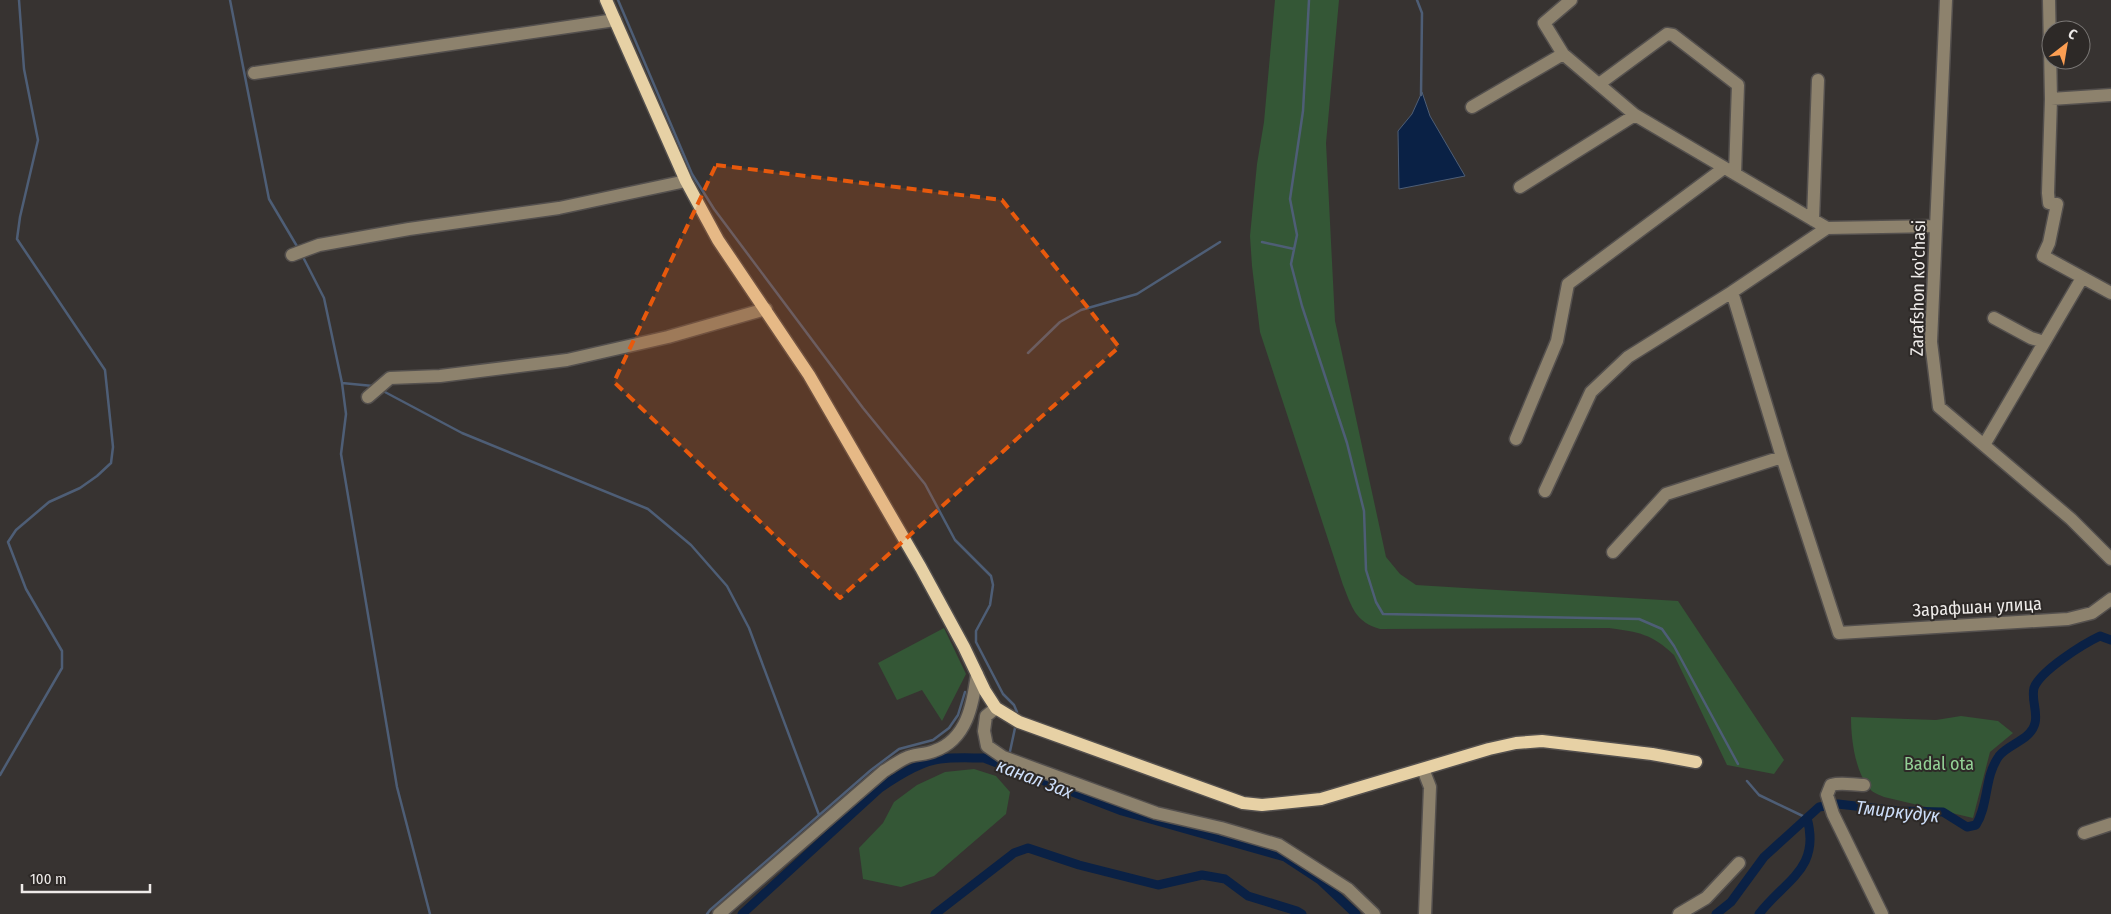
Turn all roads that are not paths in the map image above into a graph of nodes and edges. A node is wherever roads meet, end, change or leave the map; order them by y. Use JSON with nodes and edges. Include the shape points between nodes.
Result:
{"nodes":[{"id":1,"x":606,"y":0,"type":"edge"},
{"id":2,"x":1571,"y":0,"type":"edge"},
{"id":3,"x":1946,"y":0,"type":"edge"},
{"id":4,"x":2049,"y":0,"type":"edge"},
{"id":5,"x":615,"y":20,"type":"junction"},
{"id":6,"x":1563,"y":54,"type":"junction"},
{"id":7,"x":254,"y":73,"type":"dead end"},
{"id":8,"x":1818,"y":80,"type":"dead end"},
{"id":9,"x":1599,"y":84,"type":"junction"},
{"id":10,"x":2111,"y":95,"type":"edge"},
{"id":11,"x":2051,"y":99,"type":"junction"},
{"id":12,"x":1472,"y":107,"type":"dead end"},
{"id":13,"x":1635,"y":114,"type":"junction"},
{"id":14,"x":1730,"y":171,"type":"junction"},
{"id":15,"x":686,"y":181,"type":"junction"},
{"id":16,"x":1520,"y":187,"type":"dead end"},
{"id":17,"x":1813,"y":220,"type":"junction"},
{"id":18,"x":1936,"y":226,"type":"junction"},
{"id":19,"x":1827,"y":228,"type":"junction"},
{"id":20,"x":292,"y":255,"type":"dead end"},
{"id":21,"x":2082,"y":278,"type":"junction"},
{"id":22,"x":1732,"y":292,"type":"junction"},
{"id":23,"x":2111,"y":294,"type":"edge"},
{"id":24,"x":766,"y":309,"type":"junction"},
{"id":25,"x":1994,"y":318,"type":"dead end"},
{"id":26,"x":2044,"y":342,"type":"junction"},
{"id":27,"x":368,"y":397,"type":"dead end"},
{"id":28,"x":1516,"y":439,"type":"dead end"},
{"id":29,"x":1984,"y":445,"type":"junction"},
{"id":30,"x":1782,"y":457,"type":"junction"},
{"id":31,"x":1545,"y":491,"type":"dead end"},
{"id":32,"x":1612,"y":552,"type":"dead end"},
{"id":33,"x":2111,"y":559,"type":"edge"},
{"id":34,"x":2111,"y":599,"type":"edge"},
{"id":35,"x":977,"y":674,"type":"junction"},
{"id":36,"x":973,"y":702,"type":"junction"},
{"id":37,"x":991,"y":712,"type":"junction"},
{"id":38,"x":1696,"y":762,"type":"dead end"},
{"id":39,"x":1422,"y":769,"type":"junction"},
{"id":40,"x":1864,"y":785,"type":"dead end"},
{"id":41,"x":2111,"y":824,"type":"edge"},
{"id":42,"x":2084,"y":833,"type":"dead end"},
{"id":43,"x":1739,"y":864,"type":"dead end"},
{"id":44,"x":719,"y":914,"type":"edge"},
{"id":45,"x":1374,"y":914,"type":"edge"},
{"id":46,"x":1425,"y":914,"type":"edge"},
{"id":47,"x":1679,"y":914,"type":"edge"},
{"id":48,"x":1882,"y":914,"type":"edge"}],
"edges":[{"from":1,"to":5,"type":"main road"},
{"from":2,"to":6,"type":"street","via":[[1544,23]]},
{"from":3,"to":18,"type":"street","name":"Zarafshon ko'chasi"},
{"from":4,"to":11,"type":"street"},
{"from":5,"to":7,"type":"street"},
{"from":5,"to":15,"type":"main road"},
{"from":6,"to":9,"type":"street"},
{"from":6,"to":12,"type":"street"},
{"from":8,"to":17,"type":"street"},
{"from":9,"to":13,"type":"street"},
{"from":9,"to":14,"type":"street","via":[[1667,34],[1673,35],[1738,85]]},
{"from":10,"to":11,"type":"street"},
{"from":11,"to":21,"type":"street","via":[[2048,193],[2049,203],[2057,204],[2043,256]]},
{"from":13,"to":14,"type":"street"},
{"from":13,"to":16,"type":"street"},
{"from":14,"to":17,"type":"street"},
{"from":14,"to":28,"type":"street","via":[[1568,284],[1557,341]]},
{"from":15,"to":20,"type":"street","via":[[559,208],[328,243]]},
{"from":15,"to":24,"type":"main road","via":[[718,240]]},
{"from":17,"to":19,"type":"street"},
{"from":18,"to":19,"type":"street"},
{"from":18,"to":29,"type":"street","name":"Zarafshon ko'chasi","via":[[1931,342],[1939,407]]},
{"from":19,"to":22,"type":"street"},
{"from":21,"to":23,"type":"street"},
{"from":21,"to":26,"type":"street"},
{"from":22,"to":30,"type":"street"},
{"from":22,"to":31,"type":"street","via":[[1628,357],[1591,392]]},
{"from":24,"to":27,"type":"street","via":[[668,337],[566,360],[440,376],[390,378]]},
{"from":24,"to":35,"type":"main road","via":[[809,375],[921,568]]},
{"from":25,"to":26,"type":"street"},
{"from":26,"to":29,"type":"street"},
{"from":29,"to":33,"type":"street","name":"Zarafshon ko'chasi","via":[[2071,519]]},
{"from":30,"to":32,"type":"street","via":[[1666,494]]},
{"from":30,"to":34,"type":"street","name":"Зарафшан улица","via":[[1839,633],[2068,619],[2092,613]]},
{"from":35,"to":36,"type":"street"},
{"from":35,"to":37,"type":"main road"},
{"from":36,"to":37,"type":"street"},
{"from":36,"to":44,"type":"street","via":[[965,723],[951,742],[934,752],[910,756],[884,771]]},
{"from":37,"to":39,"type":"main road","via":[[1243,803],[1262,805],[1320,799]]},
{"from":37,"to":45,"type":"street","via":[[984,730],[987,746],[1003,757],[1156,814],[1279,845],[1348,889]]},
{"from":38,"to":39,"type":"main road","via":[[1542,741],[1489,749]]},
{"from":39,"to":46,"type":"street","via":[[1430,787]]},
{"from":40,"to":48,"type":"street","via":[[1831,784],[1827,795],[1833,814]]},
{"from":41,"to":42,"type":"street"},
{"from":43,"to":47,"type":"street","via":[[1706,898]]}]}
